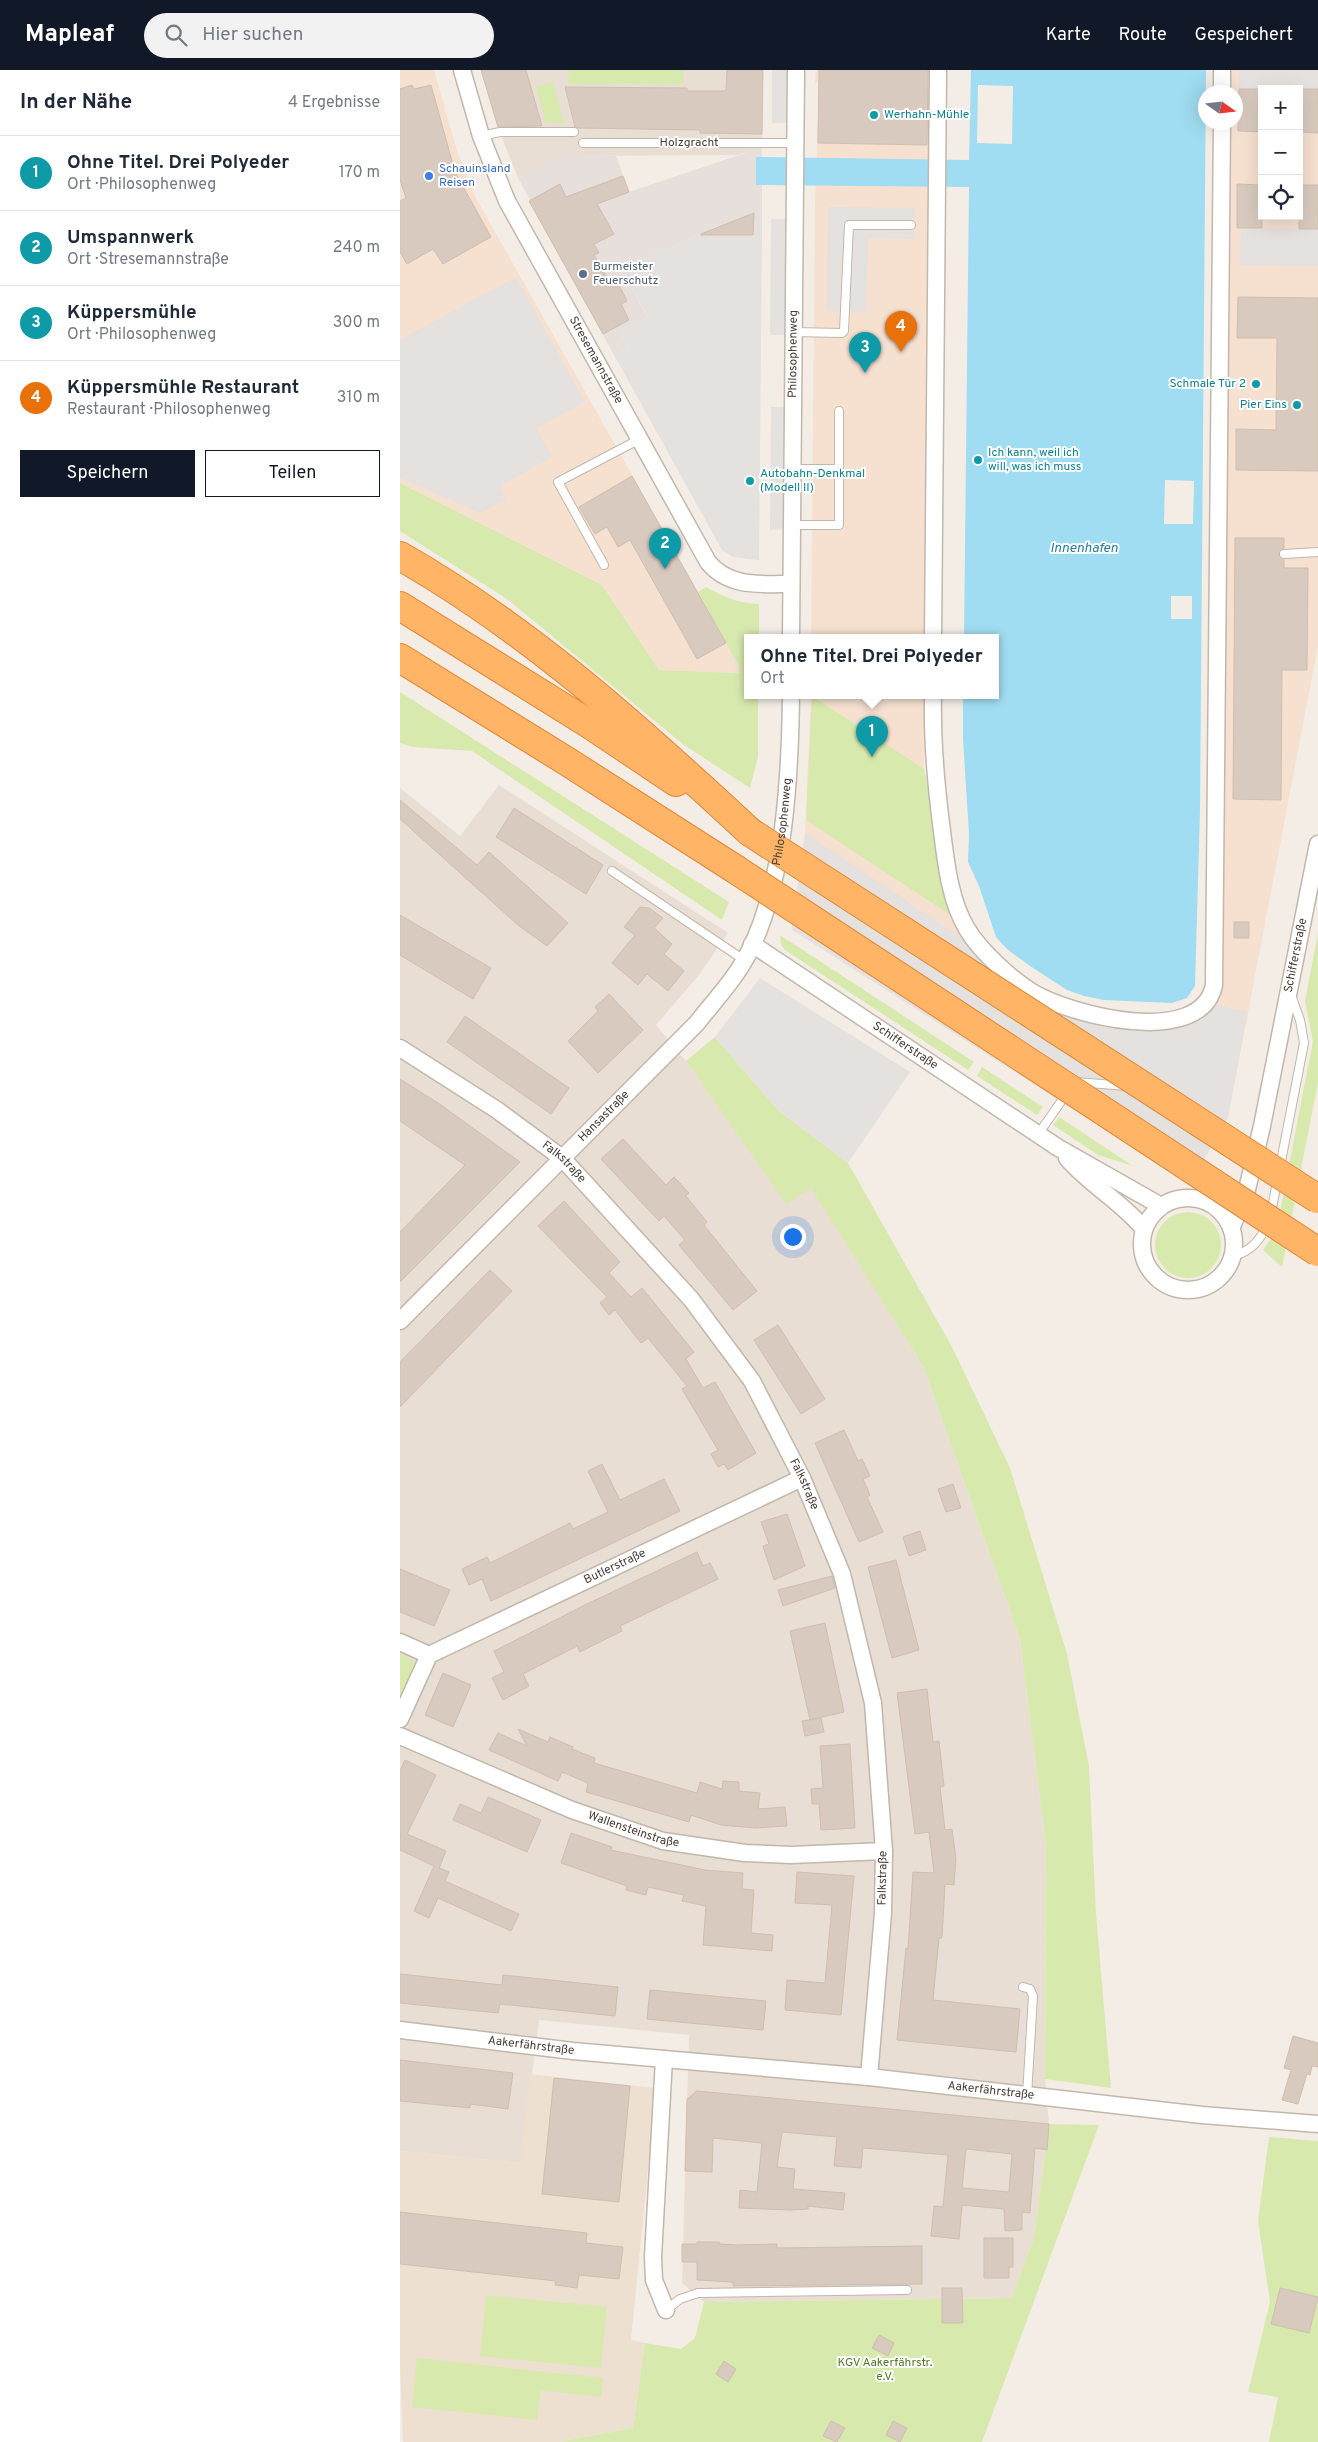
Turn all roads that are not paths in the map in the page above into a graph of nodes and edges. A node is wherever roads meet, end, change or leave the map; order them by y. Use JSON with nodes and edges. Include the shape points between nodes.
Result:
{"nodes":[{"id":1,"x":462,"y":70,"type":"edge"},
{"id":2,"x":796,"y":70,"type":"edge"},
{"id":3,"x":938,"y":70,"type":"edge"},
{"id":4,"x":1222,"y":70,"type":"edge"},
{"id":5,"x":1222,"y":85,"type":"edge"},
{"id":6,"x":1222,"y":130,"type":"edge"},
{"id":7,"x":574,"y":132,"type":"dead end"},
{"id":8,"x":481,"y":136,"type":"junction"},
{"id":9,"x":582,"y":143,"type":"dead end"},
{"id":10,"x":796,"y":147,"type":"junction"},
{"id":11,"x":911,"y":225,"type":"dead end"},
{"id":12,"x":793,"y":332,"type":"junction"},
{"id":13,"x":839,"y":411,"type":"dead end"},
{"id":14,"x":640,"y":438,"type":"junction"},
{"id":15,"x":792,"y":469,"type":"junction"},
{"id":16,"x":839,"y":469,"type":"junction"},
{"id":17,"x":792,"y":525,"type":"junction"},
{"id":18,"x":1318,"y":552,"type":"edge"},
{"id":19,"x":1284,"y":554,"type":"dead end"},
{"id":20,"x":400,"y":556,"type":"edge"},
{"id":21,"x":604,"y":565,"type":"dead end"},
{"id":22,"x":791,"y":584,"type":"junction"},
{"id":23,"x":400,"y":606,"type":"edge"},
{"id":24,"x":791,"y":634,"type":"edge"},
{"id":25,"x":933,"y":634,"type":"edge"},
{"id":26,"x":400,"y":658,"type":"edge"},
{"id":27,"x":791,"y":699,"type":"edge"},
{"id":28,"x":933,"y":699,"type":"edge"},
{"id":29,"x":750,"y":832,"type":"junction"},
{"id":30,"x":1318,"y":844,"type":"edge"},
{"id":31,"x":612,"y":871,"type":"dead end"},
{"id":32,"x":752,"y":944,"type":"junction"},
{"id":33,"x":744,"y":960,"type":"junction"},
{"id":34,"x":1290,"y":992,"type":"junction"},
{"id":35,"x":400,"y":1048,"type":"edge"},
{"id":36,"x":1176,"y":1097,"type":"dead end"},
{"id":37,"x":1262,"y":1126,"type":"junction"},
{"id":38,"x":1038,"y":1133,"type":"junction"},
{"id":39,"x":1058,"y":1147,"type":"junction"},
{"id":40,"x":562,"y":1158,"type":"junction"},
{"id":41,"x":1318,"y":1199,"type":"edge"},
{"id":42,"x":1212,"y":1204,"type":"junction"},
{"id":43,"x":1161,"y":1206,"type":"junction"},
{"id":44,"x":1144,"y":1228,"type":"junction"},
{"id":45,"x":1231,"y":1228,"type":"junction"},
{"id":46,"x":1318,"y":1252,"type":"edge"},
{"id":47,"x":1232,"y":1258,"type":"junction"},
{"id":48,"x":400,"y":1321,"type":"edge"},
{"id":49,"x":802,"y":1478,"type":"junction"},
{"id":50,"x":400,"y":1642,"type":"edge"},
{"id":51,"x":429,"y":1655,"type":"junction"},
{"id":52,"x":400,"y":1719,"type":"edge"},
{"id":53,"x":400,"y":1736,"type":"edge"},
{"id":54,"x":884,"y":1851,"type":"junction"},
{"id":55,"x":1023,"y":1986,"type":"dead end"},
{"id":56,"x":400,"y":2030,"type":"edge"},
{"id":57,"x":664,"y":2059,"type":"junction"},
{"id":58,"x":869,"y":2077,"type":"junction"},
{"id":59,"x":1027,"y":2095,"type":"junction"},
{"id":60,"x":1318,"y":2124,"type":"edge"},
{"id":61,"x":907,"y":2290,"type":"dead end"},
{"id":62,"x":666,"y":2310,"type":"joint"}],
"edges":[{"from":1,"to":8,"type":"street","name":"Stresemannstraße"},
{"from":2,"to":10,"type":"street","name":"Philosophenweg"},
{"from":3,"to":25,"type":"street"},
{"from":4,"to":5,"type":"street"},
{"from":6,"to":28,"type":"street","via":[[1214,985],[1201,1009],[1178,1019],[1133,1022],[1104,1018],[1061,1006],[1032,992],[984,949],[968,930],[957,906],[946,860],[935,777]]},
{"from":7,"to":8,"type":"lane","via":[[500,132]]},
{"from":8,"to":14,"type":"street","name":"Stresemannstraße","via":[[507,201]]},
{"from":9,"to":10,"type":"lane","name":"Holzgracht","via":[[708,139]]},
{"from":10,"to":12,"type":"street","name":"Philosophenweg"},
{"from":11,"to":12,"type":"lane","via":[[849,225],[844,331]]},
{"from":12,"to":15,"type":"street","name":"Philosophenweg"},
{"from":13,"to":16,"type":"lane"},
{"from":14,"to":21,"type":"lane","via":[[558,482]]},
{"from":14,"to":22,"type":"street","name":"Stresemannstraße","via":[[715,569],[739,582]]},
{"from":15,"to":16,"type":"lane"},
{"from":15,"to":17,"type":"street","name":"Philosophenweg"},
{"from":16,"to":17,"type":"lane","via":[[839,525]]},
{"from":17,"to":22,"type":"street","name":"Philosophenweg"},
{"from":18,"to":19,"type":"lane"},
{"from":20,"to":29,"type":"highway","via":[[446,582],[533,644],[654,744]]},
{"from":22,"to":24,"type":"street","name":"Philosophenweg"},
{"from":23,"to":29,"type":"highway","via":[[591,725]]},
{"from":26,"to":46,"type":"highway","bridge":true,"via":[[735,869]]},
{"from":27,"to":32,"type":"street","name":"Philosophenweg","via":[[785,806],[776,864],[771,891]]},
{"from":29,"to":41,"type":"highway","bridge":true},
{"from":30,"to":34,"type":"street","name":"Schifferstraße"},
{"from":31,"to":33,"type":"lane"},
{"from":32,"to":33,"type":"street","name":"Hansastraße"},
{"from":32,"to":38,"type":"street","name":"Schifferstraße"},
{"from":33,"to":40,"type":"street","name":"Hansastraße","via":[[697,1023]]},
{"from":34,"to":37,"type":"street","name":"Schifferstraße"},
{"from":34,"to":47,"type":"lane","via":[[1304,1043],[1271,1212],[1264,1234],[1256,1244]]},
{"from":35,"to":40,"type":"street","name":"Falkstraße","via":[[497,1110]]},
{"from":36,"to":38,"type":"lane","via":[[1161,1088],[1076,1082]]},
{"from":37,"to":42,"type":"street","name":"Schifferstraße","via":[[1237,1180]]},
{"from":37,"to":45,"type":"street","name":"Schifferstraße","via":[[1245,1198]]},
{"from":38,"to":39,"type":"street","name":"Schifferstraße"},
{"from":39,"to":43,"type":"street","name":"Schifferstraße"},
{"from":39,"to":44,"type":"street","name":"Schifferstraße","via":[[1072,1164],[1131,1213]]},
{"from":40,"to":48,"type":"street","name":"Hansastraße"},
{"from":40,"to":49,"type":"street","name":"Falkstraße","via":[[691,1299],[752,1381]]},
{"from":42,"to":43,"type":"street","via":[[1196,1198],[1179,1198]]},
{"from":42,"to":45,"type":"street"},
{"from":43,"to":44,"type":"street","via":[[1150,1216]]},
{"from":44,"to":47,"type":"street","via":[[1141,1244],[1150,1271],[1164,1284],[1180,1290],[1198,1289],[1215,1282]]},
{"from":45,"to":47,"type":"street","name":"Schifferstraße","via":[[1234,1242]]},
{"from":49,"to":51,"type":"street","name":"Butlerstraße"},
{"from":49,"to":54,"type":"street","name":"Falkstraße","via":[[842,1574],[873,1703]]},
{"from":50,"to":51,"type":"street"},
{"from":51,"to":52,"type":"street"},
{"from":53,"to":54,"type":"street","name":"Wallensteinstraße","via":[[572,1810],[663,1841],[745,1853],[791,1855]]},
{"from":54,"to":58,"type":"street","name":"Falkstraße","via":[[883,1913]]},
{"from":55,"to":59,"type":"lane","via":[[1034,1996]]},
{"from":56,"to":57,"type":"street","name":"Aakerfährstraße"},
{"from":57,"to":58,"type":"street","name":"Aakerfährstraße"},
{"from":57,"to":62,"type":"street","via":[[653,2257],[654,2280]]},
{"from":58,"to":59,"type":"street","name":"Aakerfährstraße"},
{"from":59,"to":60,"type":"street","name":"Aakerfährstraße","via":[[1202,2115]]},
{"from":61,"to":62,"type":"lane","via":[[698,2293],[680,2299]]}]}
